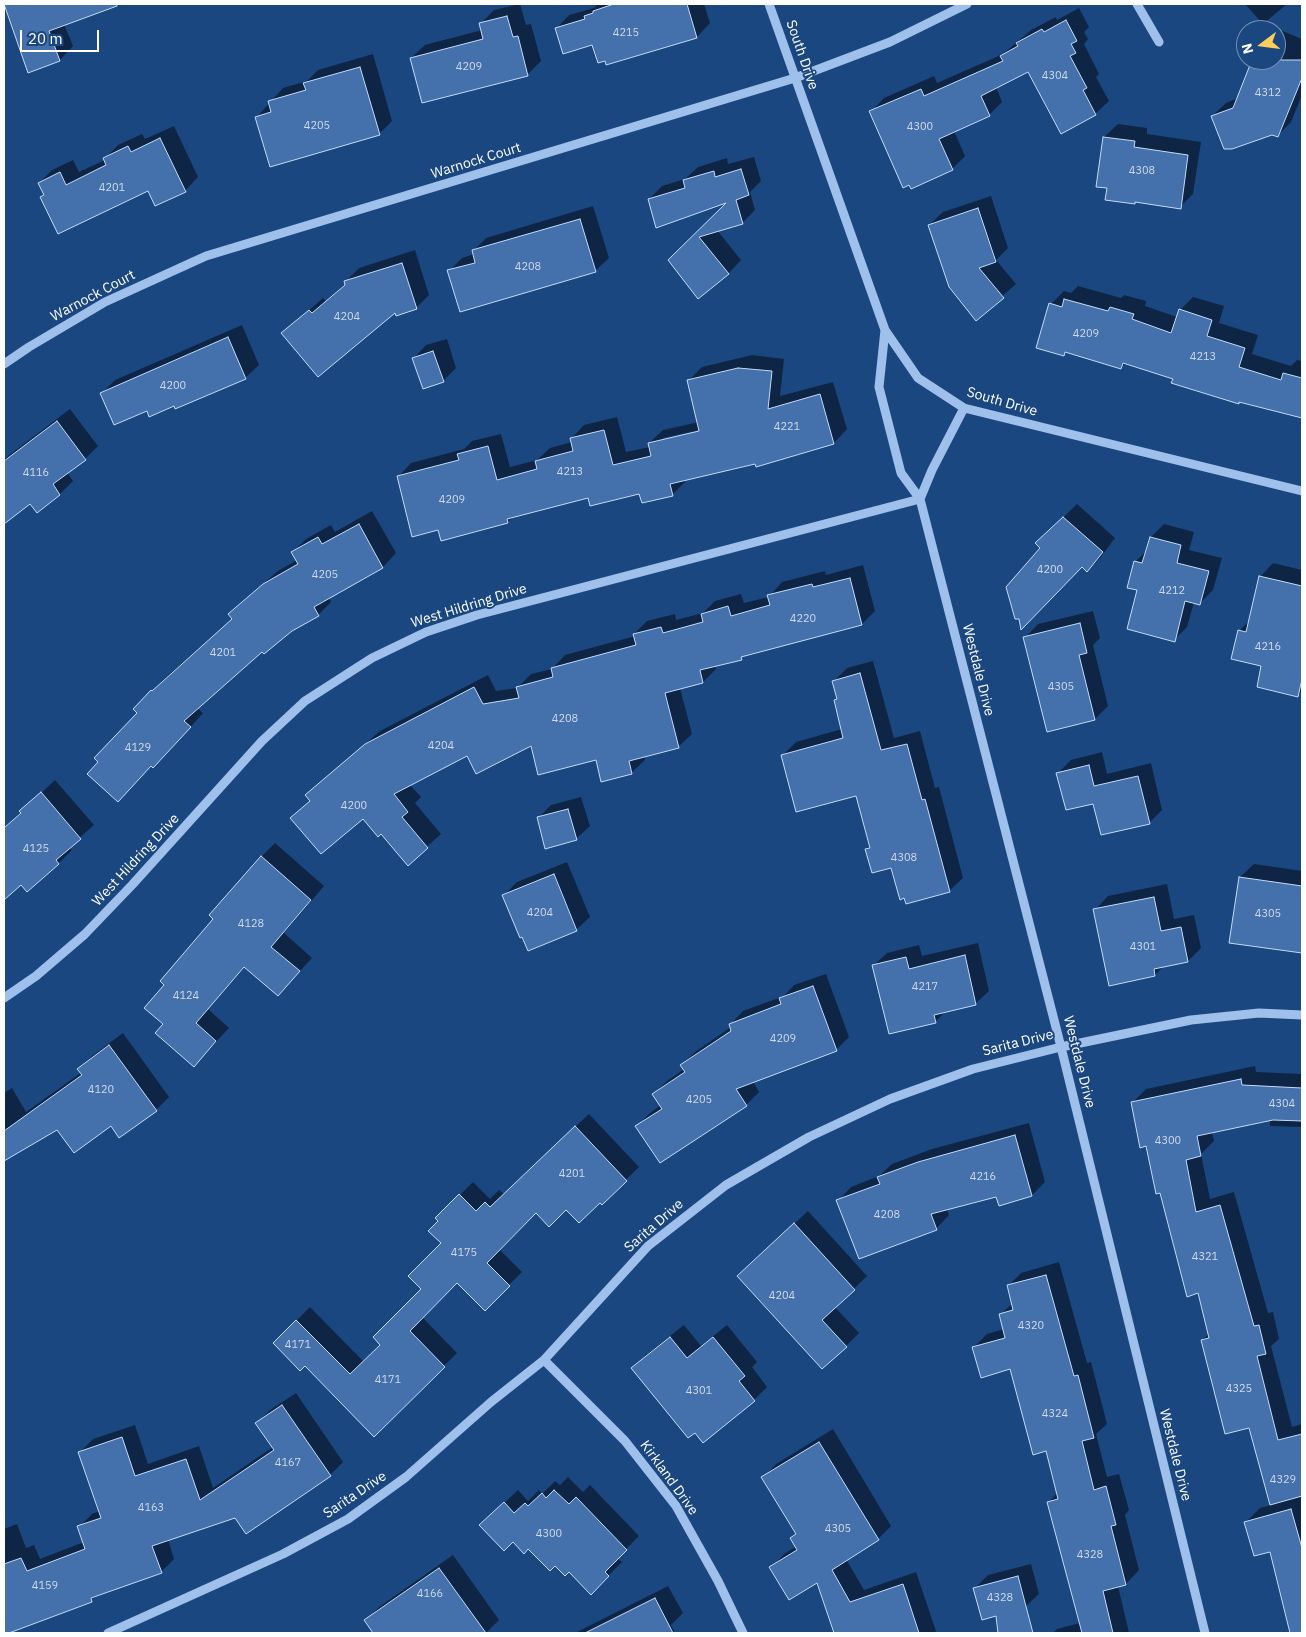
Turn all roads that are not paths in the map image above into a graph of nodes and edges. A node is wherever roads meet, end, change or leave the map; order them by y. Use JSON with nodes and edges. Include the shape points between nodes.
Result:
{"nodes":[{"id":1,"x":769,"y":4,"type":"edge"},
{"id":2,"x":967,"y":4,"type":"edge"},
{"id":3,"x":1137,"y":4,"type":"edge"},
{"id":4,"x":1159,"y":42,"type":"dead end"},
{"id":5,"x":795,"y":78,"type":"junction"},
{"id":6,"x":885,"y":330,"type":"junction"},
{"id":7,"x":4,"y":364,"type":"edge"},
{"id":8,"x":964,"y":408,"type":"junction"},
{"id":9,"x":1302,"y":491,"type":"edge"},
{"id":10,"x":920,"y":499,"type":"junction"},
{"id":11,"x":4,"y":998,"type":"edge"},
{"id":12,"x":1302,"y":1015,"type":"edge"},
{"id":13,"x":1061,"y":1046,"type":"junction"},
{"id":14,"x":544,"y":1360,"type":"junction"},
{"id":15,"x":108,"y":1633,"type":"edge"},
{"id":16,"x":743,"y":1633,"type":"edge"},
{"id":17,"x":1205,"y":1633,"type":"edge"}],
"edges":[{"from":1,"to":5,"type":"street","name":"South Drive"},
{"from":2,"to":5,"type":"street","name":"Warnock Court","via":[[890,42]]},
{"from":3,"to":4,"type":"street"},
{"from":5,"to":6,"type":"street","name":"South Drive"},
{"from":5,"to":7,"type":"street","name":"Warnock Court","via":[[206,256],[105,302]]},
{"from":6,"to":8,"type":"street","name":"South Drive","via":[[918,378]]},
{"from":6,"to":10,"type":"street","name":"Westdale Drive","via":[[879,386],[901,473]]},
{"from":8,"to":9,"type":"street","name":"South Drive"},
{"from":8,"to":10,"type":"street"},
{"from":10,"to":11,"type":"street","name":"West Hildring Drive","via":[[477,615],[426,632],[372,658],[305,701],[269,734],[86,934]]},
{"from":10,"to":13,"type":"street","name":"Westdale Drive"},
{"from":12,"to":13,"type":"street","name":"Sarita Drive","via":[[1259,1013],[1191,1020]]},
{"from":13,"to":14,"type":"street","name":"Sarita Drive","via":[[973,1069],[890,1098],[809,1137],[726,1185],[648,1246]]},
{"from":13,"to":17,"type":"street","name":"Westdale Drive"},
{"from":14,"to":15,"type":"street","name":"Sarita Drive","via":[[406,1477],[348,1519],[283,1554]]},
{"from":14,"to":16,"type":"street","name":"Kirkland Drive","via":[[625,1441],[676,1506]]}]}
